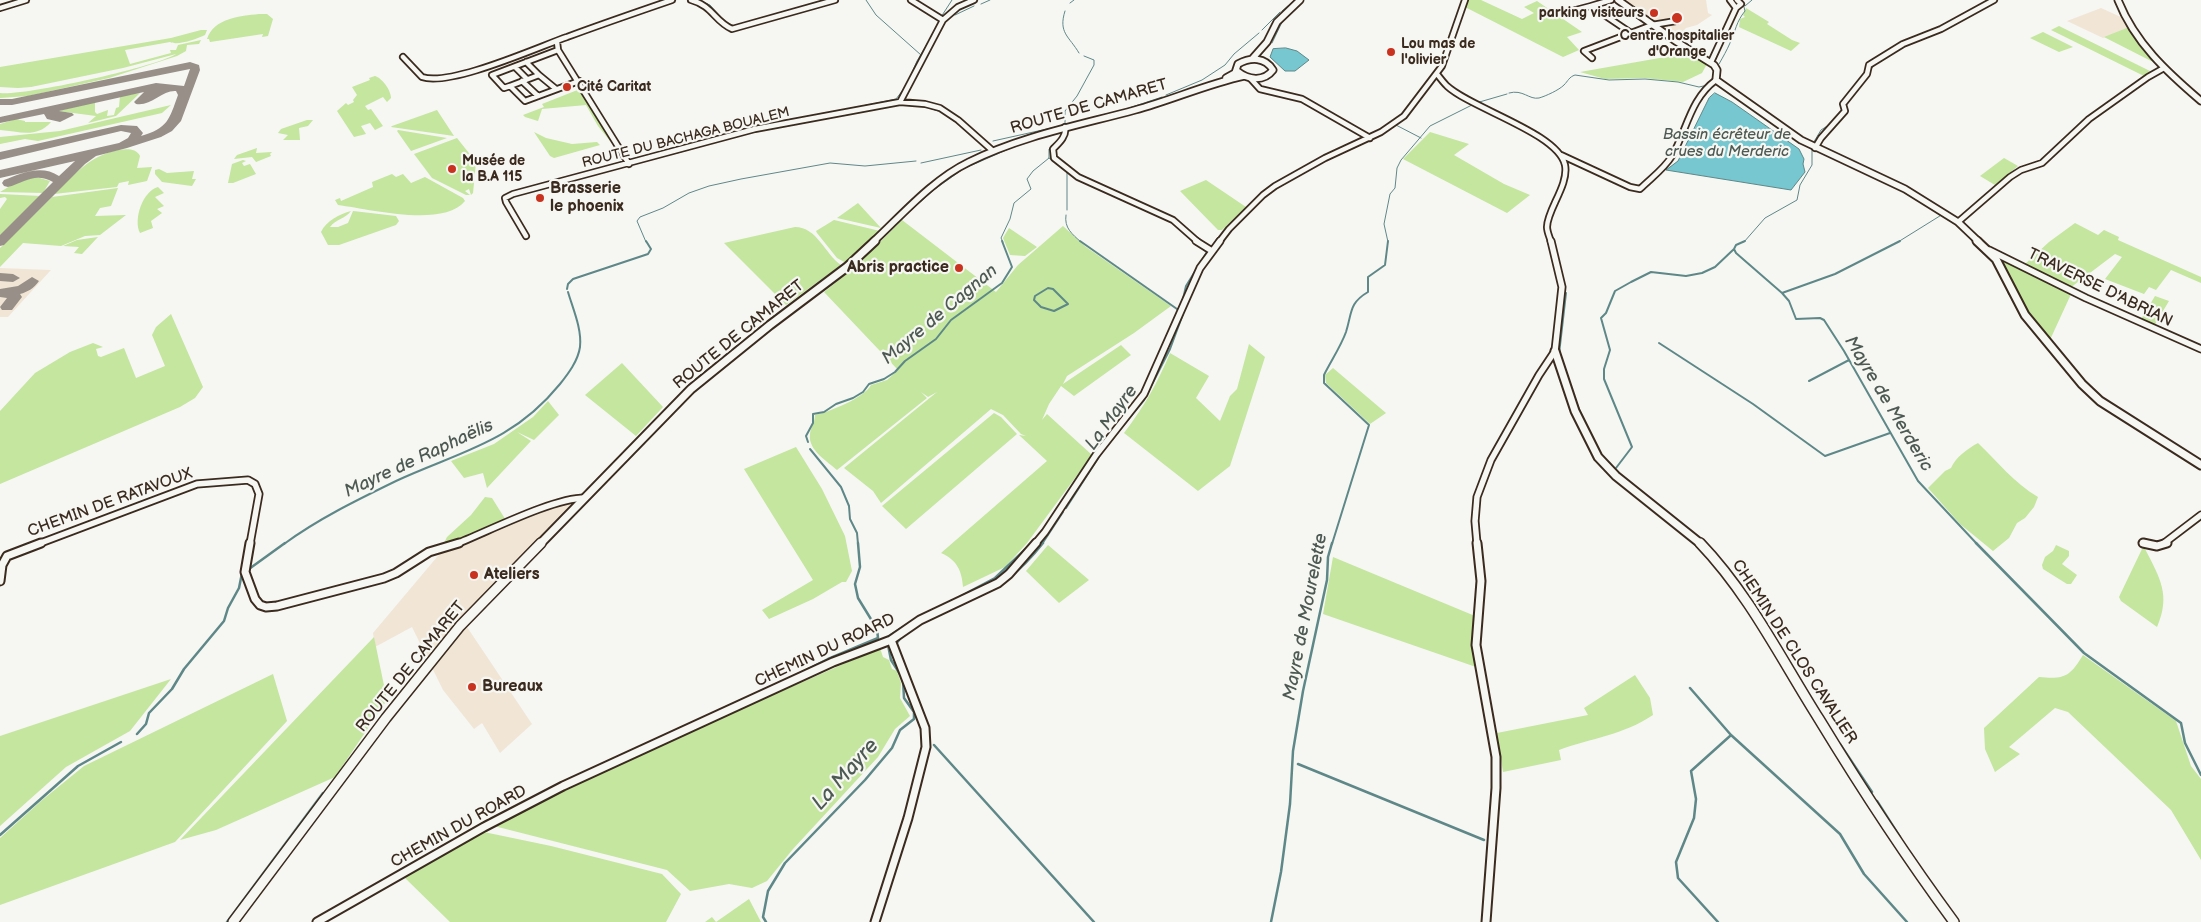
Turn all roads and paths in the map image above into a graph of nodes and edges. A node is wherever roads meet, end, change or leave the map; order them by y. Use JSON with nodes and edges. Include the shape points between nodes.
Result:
{"nodes":[{"id":1,"x":26,"y":0,"type":"edge"},
{"id":2,"x":672,"y":0,"type":"edge"},
{"id":3,"x":691,"y":0,"type":"edge"},
{"id":4,"x":835,"y":0,"type":"edge"},
{"id":5,"x":911,"y":0,"type":"edge"},
{"id":6,"x":974,"y":0,"type":"edge"},
{"id":7,"x":1300,"y":0,"type":"edge"},
{"id":8,"x":1465,"y":0,"type":"edge"},
{"id":9,"x":1611,"y":0,"type":"edge"},
{"id":10,"x":1618,"y":0,"type":"edge"},
{"id":11,"x":1730,"y":0,"type":"edge"},
{"id":12,"x":1737,"y":0,"type":"edge"},
{"id":13,"x":1994,"y":0,"type":"edge"},
{"id":14,"x":2118,"y":0,"type":"edge"},
{"id":15,"x":1590,"y":6,"type":"junction"},
{"id":16,"x":0,"y":8,"type":"edge"},
{"id":17,"x":1736,"y":8,"type":"junction"},
{"id":18,"x":1572,"y":12,"type":"dead end"},
{"id":19,"x":943,"y":20,"type":"junction"},
{"id":20,"x":1676,"y":21,"type":"dead end"},
{"id":21,"x":1652,"y":25,"type":"junction"},
{"id":22,"x":1631,"y":33,"type":"junction"},
{"id":23,"x":557,"y":42,"type":"junction"},
{"id":24,"x":1267,"y":42,"type":"junction"},
{"id":25,"x":558,"y":50,"type":"junction"},
{"id":26,"x":403,"y":57,"type":"dead end"},
{"id":27,"x":1592,"y":58,"type":"dead end"},
{"id":28,"x":1252,"y":59,"type":"junction"},
{"id":29,"x":1265,"y":61,"type":"junction"},
{"id":30,"x":526,"y":62,"type":"junction"},
{"id":31,"x":1711,"y":62,"type":"junction"},
{"id":32,"x":515,"y":67,"type":"junction"},
{"id":33,"x":2164,"y":68,"type":"junction"},
{"id":34,"x":1237,"y":71,"type":"junction"},
{"id":35,"x":539,"y":74,"type":"junction"},
{"id":36,"x":1437,"y":74,"type":"junction"},
{"id":37,"x":1247,"y":77,"type":"junction"},
{"id":38,"x":1260,"y":78,"type":"junction"},
{"id":39,"x":525,"y":80,"type":"junction"},
{"id":40,"x":1220,"y":81,"type":"junction"},
{"id":41,"x":579,"y":82,"type":"junction"},
{"id":42,"x":1714,"y":82,"type":"junction"},
{"id":43,"x":510,"y":86,"type":"junction"},
{"id":44,"x":1257,"y":87,"type":"junction"},
{"id":45,"x":556,"y":89,"type":"junction"},
{"id":46,"x":538,"y":96,"type":"junction"},
{"id":47,"x":2201,"y":101,"type":"edge"},
{"id":48,"x":900,"y":102,"type":"junction"},
{"id":49,"x":1060,"y":129,"type":"junction"},
{"id":50,"x":1370,"y":138,"type":"junction"},
{"id":51,"x":1814,"y":148,"type":"junction"},
{"id":52,"x":993,"y":150,"type":"junction"},
{"id":53,"x":1561,"y":155,"type":"junction"},
{"id":54,"x":629,"y":164,"type":"junction"},
{"id":55,"x":1958,"y":222,"type":"junction"},
{"id":56,"x":526,"y":236,"type":"dead end"},
{"id":57,"x":1989,"y":250,"type":"junction"},
{"id":58,"x":1212,"y":251,"type":"junction"},
{"id":59,"x":2201,"y":350,"type":"edge"},
{"id":60,"x":1555,"y":351,"type":"junction"},
{"id":61,"x":2201,"y":465,"type":"edge"},
{"id":62,"x":585,"y":498,"type":"junction"},
{"id":63,"x":2201,"y":515,"type":"edge"},
{"id":64,"x":2143,"y":543,"type":"dead end"},
{"id":65,"x":0,"y":581,"type":"edge"},
{"id":66,"x":891,"y":640,"type":"junction"},
{"id":67,"x":233,"y":922,"type":"edge"},
{"id":68,"x":317,"y":922,"type":"edge"},
{"id":69,"x":875,"y":922,"type":"edge"},
{"id":70,"x":1486,"y":922,"type":"edge"},
{"id":71,"x":1954,"y":922,"type":"edge"}],
"edges":[{"from":1,"to":16,"type":"street"},
{"from":2,"to":23,"type":"street","via":[[566,36]]},
{"from":3,"to":4,"type":"street","via":[[706,4],[732,29]]},
{"from":5,"to":19,"type":"street"},
{"from":6,"to":19,"type":"street","via":[[963,4]]},
{"from":7,"to":24,"type":"street","name":"ROUTE DE CAMARET","via":[[1277,22]]},
{"from":8,"to":36,"type":"street"},
{"from":9,"to":15,"type":"street"},
{"from":10,"to":21,"type":"street"},
{"from":11,"to":17,"type":"street"},
{"from":12,"to":17,"type":"street","via":[[1741,4]]},
{"from":13,"to":51,"type":"street","via":[[1941,29],[1903,44],[1869,65],[1867,74],[1843,104],[1845,111]]},
{"from":14,"to":33,"type":"street","via":[[2127,21]]},
{"from":15,"to":18,"type":"street"},
{"from":15,"to":22,"type":"street"},
{"from":17,"to":31,"type":"street"},
{"from":19,"to":48,"type":"street"},
{"from":20,"to":21,"type":"street"},
{"from":21,"to":22,"type":"street"},
{"from":21,"to":31,"type":"street"},
{"from":22,"to":27,"type":"street","via":[[1584,51]]},
{"from":23,"to":25,"type":"street"},
{"from":23,"to":26,"type":"street","via":[[494,65],[431,80],[422,78]]},
{"from":24,"to":28,"type":"street","name":"ROUTE DE CAMARET"},
{"from":24,"to":29,"type":"street","name":"ROUTE DE CAMARET"},
{"from":25,"to":30,"type":"street"},
{"from":25,"to":41,"type":"street"},
{"from":28,"to":29,"type":"street"},
{"from":28,"to":34,"type":"street","name":"ROUTE DE CAMARET","via":[[1238,64]]},
{"from":29,"to":38,"type":"street","name":"ROUTE DE CAMARET","via":[[1273,70],[1270,75]]},
{"from":30,"to":32,"type":"street"},
{"from":30,"to":35,"type":"street"},
{"from":31,"to":42,"type":"street","via":[[1716,70]]},
{"from":32,"to":39,"type":"street"},
{"from":32,"to":43,"type":"street","via":[[492,75],[504,88]]},
{"from":33,"to":47,"type":"street"},
{"from":33,"to":55,"type":"street","via":[[2089,119],[2042,164],[2010,177]]},
{"from":34,"to":37,"type":"street"},
{"from":34,"to":40,"type":"street","name":"ROUTE DE CAMARET"},
{"from":35,"to":39,"type":"street"},
{"from":35,"to":45,"type":"street"},
{"from":36,"to":50,"type":"street","name":"CHEMIN DU ROARD","via":[[1404,116]]},
{"from":36,"to":53,"type":"street","via":[[1456,92],[1529,130]]},
{"from":37,"to":38,"type":"street","name":"ROUTE DE CAMARET"},
{"from":37,"to":40,"type":"street","name":"ROUTE DE CAMARET"},
{"from":37,"to":44,"type":"street"},
{"from":38,"to":44,"type":"street"},
{"from":39,"to":43,"type":"street"},
{"from":39,"to":46,"type":"street"},
{"from":40,"to":49,"type":"street","name":"ROUTE DE CAMARET","via":[[1143,107]]},
{"from":41,"to":45,"type":"street"},
{"from":41,"to":54,"type":"street"},
{"from":42,"to":51,"type":"street"},
{"from":42,"to":53,"type":"street","via":[[1690,116],[1670,159],[1640,189]]},
{"from":43,"to":46,"type":"street","via":[[525,101]]},
{"from":44,"to":50,"type":"street","via":[[1302,99]]},
{"from":45,"to":46,"type":"street"},
{"from":48,"to":52,"type":"street","name":"ROUTE DU BACHAGA BOUALEM","via":[[940,108]]},
{"from":48,"to":54,"type":"street","name":"ROUTE DU BACHAGA BOUALEM","via":[[755,129]]},
{"from":49,"to":52,"type":"street","name":"ROUTE DE CAMARET"},
{"from":49,"to":58,"type":"street","via":[[1066,131],[1053,149],[1054,158],[1078,177],[1173,220]]},
{"from":50,"to":58,"type":"street","name":"CHEMIN DU ROARD","via":[[1275,186],[1235,222]]},
{"from":51,"to":55,"type":"street","via":[[1905,189]]},
{"from":52,"to":62,"type":"street","name":"ROUTE DE CAMARET","via":[[968,162],[931,187],[847,267],[705,376]]},
{"from":53,"to":60,"type":"street","name":"CHEMIN DE CLOS CAVALIER","via":[[1565,177],[1547,227],[1562,287]]},
{"from":54,"to":56,"type":"street","name":"ROUTE DU BACHAGA BOUALEM","via":[[506,198]]},
{"from":55,"to":57,"type":"street"},
{"from":57,"to":59,"type":"street","name":"TRAVERSE D'ABRIAN"},
{"from":57,"to":61,"type":"street","via":[[2002,268],[2025,315],[2082,384],[2100,401]]},
{"from":58,"to":66,"type":"street","name":"CHEMIN DU ROARD","via":[[1192,283],[1144,394],[1096,455],[1045,532],[998,583],[920,620]]},
{"from":60,"to":70,"type":"street","via":[[1491,460],[1477,497],[1474,521],[1481,581],[1476,645],[1496,757]]},
{"from":60,"to":71,"type":"street","name":"CHEMIN DE CLOS CAVALIER","via":[[1575,411],[1598,457],[1616,476],[1700,543],[1721,565],[1920,876]]},
{"from":62,"to":65,"type":"street","name":"CHEMIN DE RATAVOUX","via":[[549,506],[452,546],[429,552],[396,573],[372,582],[266,607],[255,599],[245,572],[259,494],[255,484],[248,480],[197,484],[7,556]]},
{"from":62,"to":67,"type":"street","name":"ROUTE DE CAMARET","via":[[443,645]]},
{"from":63,"to":64,"type":"street","via":[[2166,543],[2157,546]]},
{"from":66,"to":68,"type":"street","name":"CHEMIN DU ROARD","via":[[832,662],[563,786]]},
{"from":66,"to":69,"type":"street","via":[[927,736],[908,818]]}]}
